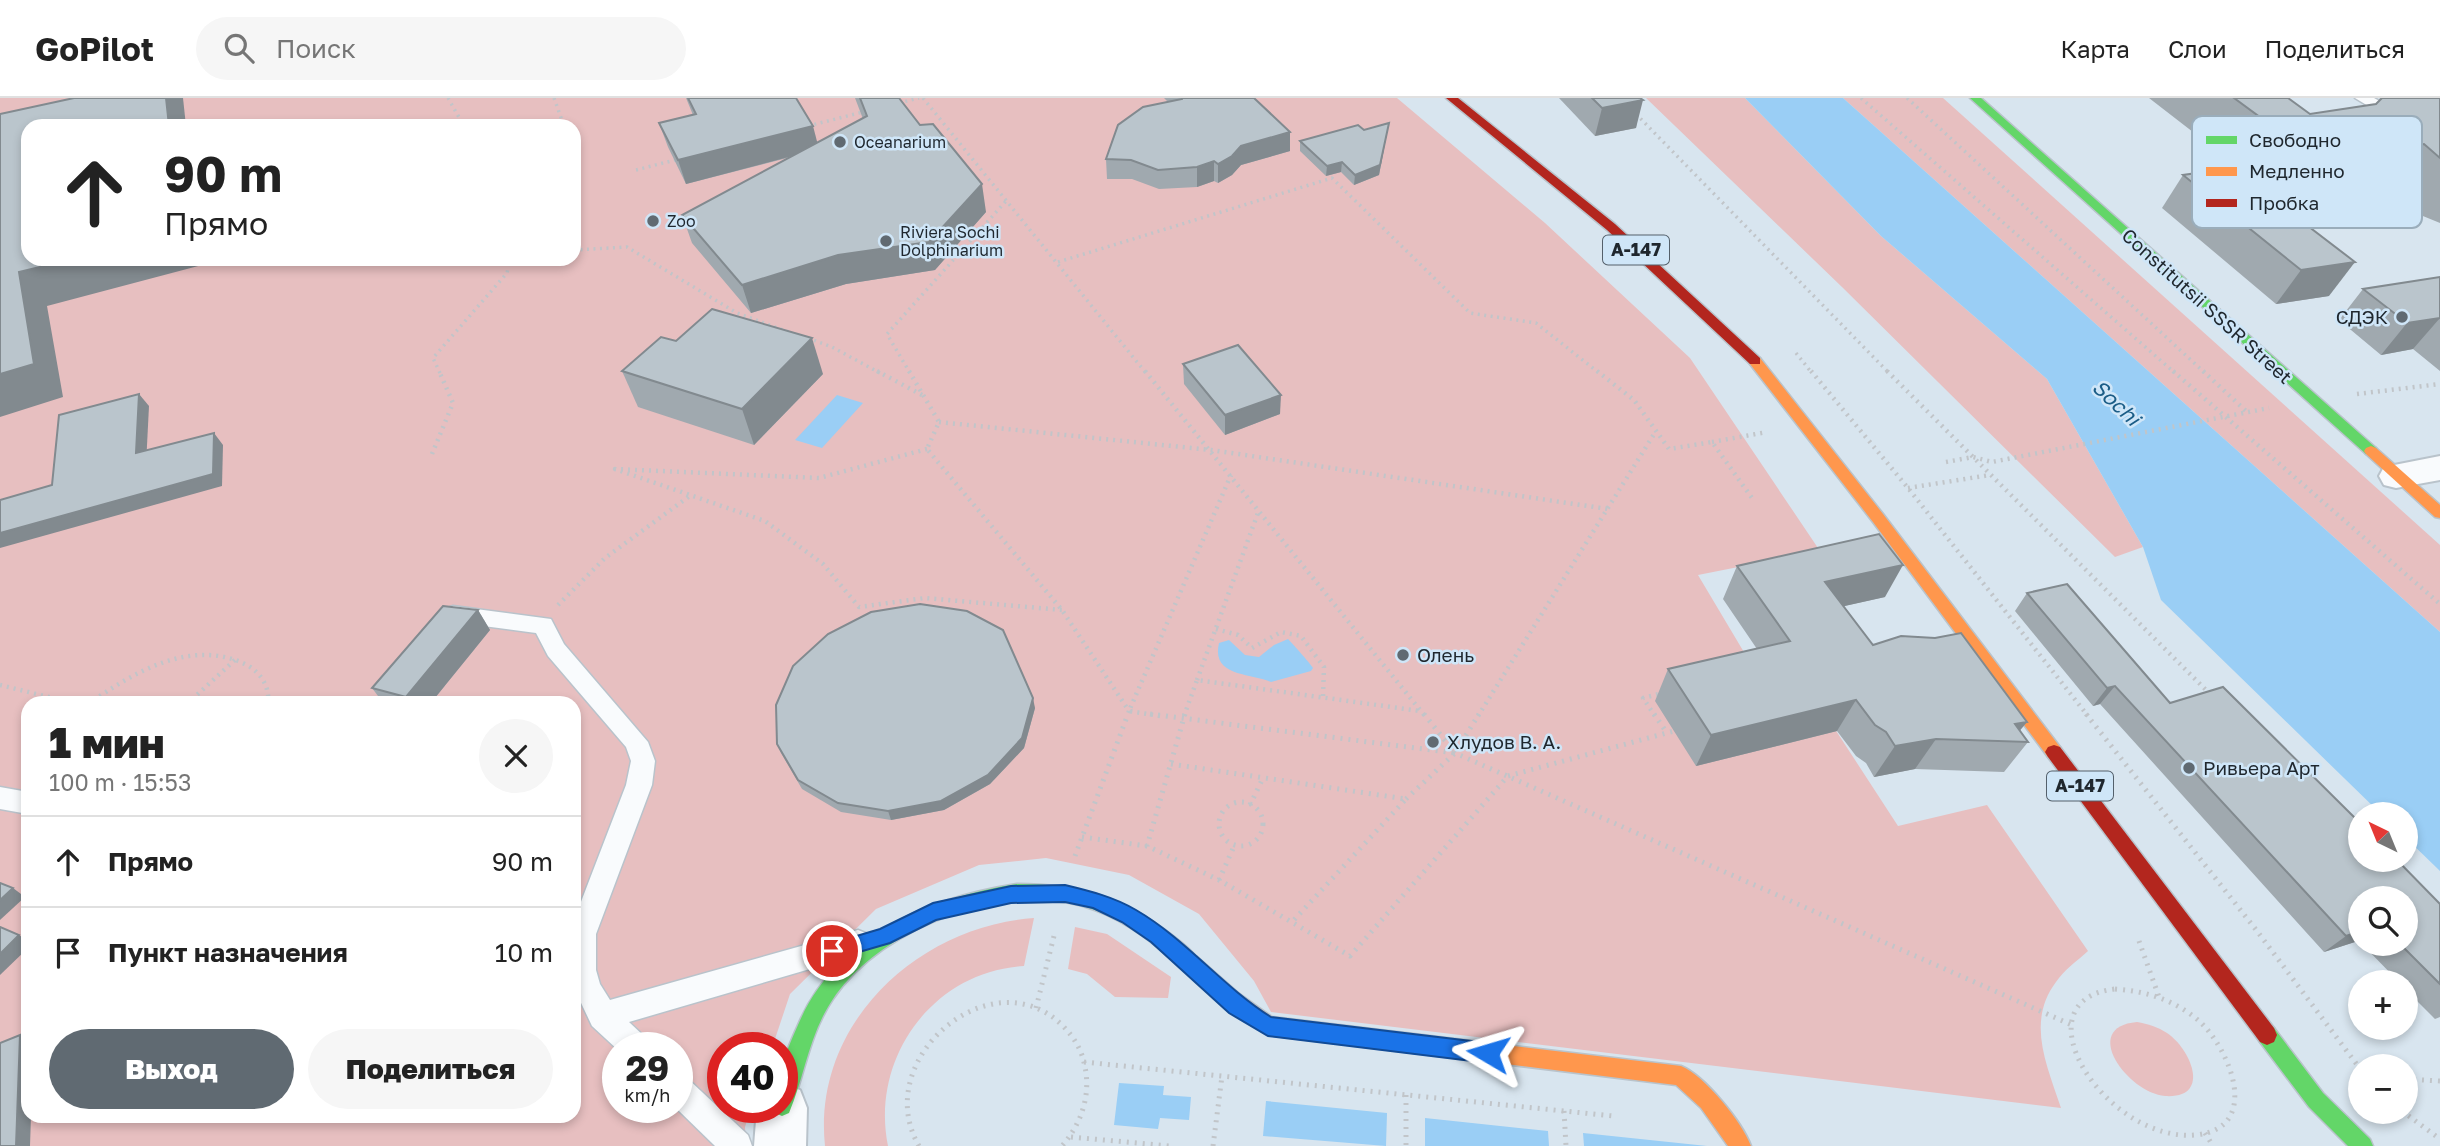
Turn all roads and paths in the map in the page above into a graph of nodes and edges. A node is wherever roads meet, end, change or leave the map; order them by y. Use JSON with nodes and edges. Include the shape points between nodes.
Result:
{"nodes":[{"id":1,"x":448,"y":98,"type":"edge"},
{"id":2,"x":554,"y":98,"type":"edge"},
{"id":3,"x":921,"y":98,"type":"edge"},
{"id":4,"x":1451,"y":98,"type":"edge"},
{"id":5,"x":1861,"y":98,"type":"edge"},
{"id":6,"x":1907,"y":98,"type":"edge"},
{"id":7,"x":1975,"y":98,"type":"edge"},
{"id":8,"x":2363,"y":98,"type":"edge"},
{"id":9,"x":892,"y":105,"type":"edge"},
{"id":10,"x":1630,"y":108,"type":"edge"},
{"id":11,"x":865,"y":112,"type":"edge"},
{"id":12,"x":2395,"y":116,"type":"edge"},
{"id":13,"x":460,"y":119,"type":"edge"},
{"id":14,"x":562,"y":119,"type":"edge"},
{"id":15,"x":2422,"y":128,"type":"edge"},
{"id":16,"x":798,"y":129,"type":"edge"},
{"id":17,"x":2440,"y":133,"type":"edge"},
{"id":18,"x":684,"y":158,"type":"edge"},
{"id":19,"x":636,"y":170,"type":"dead end"},
{"id":20,"x":1007,"y":200,"type":"junction"},
{"id":21,"x":581,"y":250,"type":"edge"},
{"id":22,"x":1058,"y":262,"type":"junction"},
{"id":23,"x":508,"y":266,"type":"edge"},
{"id":24,"x":2440,"y":384,"type":"edge"},
{"id":25,"x":2358,"y":394,"type":"dead end"},
{"id":26,"x":922,"y":395,"type":"junction"},
{"id":27,"x":2270,"y":408,"type":"dead end"},
{"id":28,"x":2247,"y":411,"type":"junction"},
{"id":29,"x":2222,"y":416,"type":"junction"},
{"id":30,"x":939,"y":422,"type":"junction"},
{"id":31,"x":1656,"y":430,"type":"junction"},
{"id":32,"x":927,"y":449,"type":"junction"},
{"id":33,"x":1211,"y":450,"type":"junction"},
{"id":34,"x":432,"y":454,"type":"dead end"},
{"id":35,"x":1973,"y":457,"type":"junction"},
{"id":36,"x":1946,"y":462,"type":"dead end"},
{"id":37,"x":2440,"y":468,"type":"edge"},
{"id":38,"x":1231,"y":475,"type":"junction"},
{"id":39,"x":1990,"y":475,"type":"junction"},
{"id":40,"x":2396,"y":476,"type":"junction"},
{"id":41,"x":691,"y":495,"type":"junction"},
{"id":42,"x":1752,"y":498,"type":"dead end"},
{"id":43,"x":1608,"y":509,"type":"junction"},
{"id":44,"x":1259,"y":510,"type":"junction"},
{"id":45,"x":2440,"y":513,"type":"edge"},
{"id":46,"x":2440,"y":604,"type":"edge"},
{"id":47,"x":1062,"y":610,"type":"junction"},
{"id":48,"x":453,"y":615,"type":"edge"},
{"id":49,"x":543,"y":625,"type":"junction"},
{"id":50,"x":1216,"y":629,"type":"junction"},
{"id":51,"x":237,"y":658,"type":"junction"},
{"id":52,"x":1198,"y":680,"type":"junction"},
{"id":53,"x":0,"y":685,"type":"edge"},
{"id":54,"x":1669,"y":692,"type":"edge"},
{"id":55,"x":45,"y":696,"type":"edge"},
{"id":56,"x":99,"y":696,"type":"edge"},
{"id":57,"x":196,"y":696,"type":"edge"},
{"id":58,"x":270,"y":696,"type":"edge"},
{"id":59,"x":1323,"y":697,"type":"junction"},
{"id":60,"x":2214,"y":698,"type":"edge"},
{"id":61,"x":1129,"y":711,"type":"junction"},
{"id":62,"x":1421,"y":711,"type":"junction"},
{"id":63,"x":1183,"y":720,"type":"junction"},
{"id":64,"x":1674,"y":731,"type":"dead end"},
{"id":65,"x":1667,"y":733,"type":"junction"},
{"id":66,"x":1455,"y":752,"type":"junction"},
{"id":67,"x":1171,"y":764,"type":"junction"},
{"id":68,"x":1508,"y":776,"type":"junction"},
{"id":69,"x":1263,"y":778,"type":"junction"},
{"id":70,"x":0,"y":798,"type":"edge"},
{"id":71,"x":1406,"y":799,"type":"junction"},
{"id":72,"x":21,"y":802,"type":"edge"},
{"id":73,"x":1250,"y":805,"type":"junction"},
{"id":74,"x":1082,"y":837,"type":"junction"},
{"id":75,"x":1235,"y":844,"type":"junction"},
{"id":76,"x":1147,"y":846,"type":"junction"},
{"id":77,"x":1219,"y":880,"type":"junction"},
{"id":78,"x":1065,"y":893,"type":"junction"},
{"id":79,"x":1292,"y":922,"type":"junction"},
{"id":80,"x":883,"y":936,"type":"junction"},
{"id":81,"x":581,"y":946,"type":"edge"},
{"id":82,"x":581,"y":964,"type":"edge"},
{"id":83,"x":1036,"y":1008,"type":"junction"},
{"id":84,"x":602,"y":1016,"type":"junction"},
{"id":85,"x":2072,"y":1025,"type":"junction"},
{"id":86,"x":619,"y":1032,"type":"edge"},
{"id":87,"x":798,"y":1048,"type":"edge"},
{"id":88,"x":2349,"y":1054,"type":"edge"},
{"id":89,"x":1084,"y":1062,"type":"junction"},
{"id":90,"x":1222,"y":1076,"type":"junction"},
{"id":91,"x":2418,"y":1080,"type":"edge"},
{"id":92,"x":2440,"y":1081,"type":"edge"},
{"id":93,"x":1406,"y":1095,"type":"junction"},
{"id":94,"x":693,"y":1103,"type":"edge"},
{"id":95,"x":1547,"y":1110,"type":"dead end"},
{"id":96,"x":1564,"y":1111,"type":"dead end"},
{"id":97,"x":781,"y":1123,"type":"edge"},
{"id":98,"x":2418,"y":1123,"type":"edge"},
{"id":99,"x":2205,"y":1133,"type":"junction"},
{"id":100,"x":1071,"y":1137,"type":"junction"},
{"id":101,"x":2440,"y":1139,"type":"edge"},
{"id":102,"x":737,"y":1146,"type":"edge"},
{"id":103,"x":780,"y":1146,"type":"edge"},
{"id":104,"x":919,"y":1146,"type":"edge"},
{"id":105,"x":1062,"y":1146,"type":"edge"},
{"id":106,"x":1170,"y":1146,"type":"edge"},
{"id":107,"x":1213,"y":1146,"type":"edge"},
{"id":108,"x":1406,"y":1146,"type":"edge"},
{"id":109,"x":1566,"y":1146,"type":"edge"},
{"id":110,"x":1741,"y":1146,"type":"edge"},
{"id":111,"x":2213,"y":1146,"type":"edge"},
{"id":112,"x":2363,"y":1146,"type":"edge"}],
"edges":[{"from":1,"to":13,"type":"path"},
{"from":2,"to":14,"type":"path"},
{"from":3,"to":9,"type":"path"},
{"from":3,"to":20,"type":"path"},
{"from":4,"to":112,"type":"main road","number":"А-147","via":[[1611,227],[1752,357],[2316,1100]]},
{"from":5,"to":29,"type":"path"},
{"from":6,"to":28,"type":"path"},
{"from":7,"to":40,"type":"main road","name":"Constitutsii SSSR Street"},
{"from":8,"to":12,"type":"lane"},
{"from":10,"to":35,"type":"path"},
{"from":11,"to":16,"type":"path"},
{"from":15,"to":17,"type":"lane"},
{"from":18,"to":19,"type":"path"},
{"from":20,"to":22,"type":"path"},
{"from":20,"to":26,"type":"path","via":[[887,334]]},
{"from":21,"to":26,"type":"path","via":[[627,247],[737,313],[832,348]]},
{"from":22,"to":31,"type":"path","via":[[1332,178],[1470,313],[1536,323],[1634,400]]},
{"from":22,"to":33,"type":"path"},
{"from":23,"to":34,"type":"path","via":[[433,358],[453,403]]},
{"from":24,"to":25,"type":"path"},
{"from":26,"to":30,"type":"path"},
{"from":27,"to":28,"type":"path"},
{"from":28,"to":29,"type":"path"},
{"from":29,"to":35,"type":"path","via":[[1992,461]]},
{"from":29,"to":46,"type":"path"},
{"from":30,"to":32,"type":"path"},
{"from":30,"to":33,"type":"path"},
{"from":31,"to":42,"type":"path","via":[[1669,449],[1712,442]]},
{"from":31,"to":43,"type":"path"},
{"from":32,"to":41,"type":"path","via":[[819,478],[615,469]]},
{"from":32,"to":47,"type":"path"},
{"from":33,"to":38,"type":"path"},
{"from":33,"to":43,"type":"path"},
{"from":35,"to":36,"type":"path"},
{"from":35,"to":39,"type":"path"},
{"from":37,"to":40,"type":"street"},
{"from":38,"to":44,"type":"path"},
{"from":38,"to":61,"type":"path"},
{"from":39,"to":60,"type":"path"},
{"from":39,"to":88,"type":"path","via":[[1908,488]]},
{"from":40,"to":45,"type":"main road","name":"Constitutsii SSSR Street"},
{"from":41,"to":47,"type":"path","via":[[765,521],[823,564],[859,607],[925,598]]},
{"from":41,"to":49,"type":"path","via":[[662,520],[608,553],[576,582]]},
{"from":43,"to":66,"type":"path"},
{"from":44,"to":50,"type":"path"},
{"from":44,"to":62,"type":"path"},
{"from":47,"to":61,"type":"path"},
{"from":48,"to":49,"type":"lane"},
{"from":49,"to":81,"type":"lane","via":[[556,650],[636,741],[643,761],[639,785]]},
{"from":50,"to":52,"type":"path"},
{"from":50,"to":59,"type":"path","via":[[1238,635],[1252,648],[1281,632],[1301,636],[1324,667]]},
{"from":51,"to":56,"type":"path","via":[[202,655],[163,662]]},
{"from":51,"to":57,"type":"path"},
{"from":51,"to":58,"type":"path","via":[[259,672]]},
{"from":52,"to":59,"type":"path"},
{"from":52,"to":63,"type":"path"},
{"from":53,"to":55,"type":"path"},
{"from":54,"to":65,"type":"path","via":[[1643,698]]},
{"from":59,"to":62,"type":"path"},
{"from":61,"to":63,"type":"path"},
{"from":61,"to":74,"type":"path"},
{"from":62,"to":66,"type":"path"},
{"from":63,"to":66,"type":"path"},
{"from":63,"to":67,"type":"path"},
{"from":64,"to":65,"type":"path"},
{"from":65,"to":68,"type":"path"},
{"from":66,"to":68,"type":"path"},
{"from":66,"to":71,"type":"path"},
{"from":67,"to":69,"type":"path"},
{"from":67,"to":76,"type":"path"},
{"from":68,"to":79,"type":"path","via":[[1350,956]]},
{"from":68,"to":85,"type":"path"},
{"from":69,"to":71,"type":"path"},
{"from":69,"to":73,"type":"path"},
{"from":70,"to":72,"type":"lane"},
{"from":71,"to":79,"type":"path"},
{"from":73,"to":75,"type":"path","via":[[1265,818],[1263,834],[1254,843]]},
{"from":73,"to":75,"type":"path","via":[[1227,807],[1218,819],[1219,832]]},
{"from":74,"to":76,"type":"path"},
{"from":74,"to":78,"type":"path"},
{"from":75,"to":77,"type":"path"},
{"from":76,"to":77,"type":"path"},
{"from":77,"to":79,"type":"path"},
{"from":78,"to":80,"type":"main road","via":[[1011,895],[957,906]]},
{"from":78,"to":83,"type":"path"},
{"from":78,"to":110,"type":"main road","via":[[1096,900],[1129,916],[1233,1003],[1268,1026],[1681,1076],[1708,1101]]},
{"from":80,"to":84,"type":"lane"},
{"from":80,"to":87,"type":"main road","via":[[845,967]]},
{"from":82,"to":84,"type":"lane","via":[[585,986]]},
{"from":83,"to":89,"type":"path","via":[[1063,1024]]},
{"from":83,"to":104,"type":"path","via":[[1015,1003],[988,1005],[961,1014],[937,1031],[919,1055],[908,1081],[905,1110]]},
{"from":84,"to":86,"type":"lane"},
{"from":85,"to":99,"type":"path","via":[[2073,1048],[2080,1065],[2119,1110],[2165,1133]]},
{"from":85,"to":99,"type":"path","via":[[2083,1002],[2100,991],[2115,989],[2149,993],[2192,1016],[2220,1046],[2236,1086],[2226,1120]]},
{"from":89,"to":90,"type":"path"},
{"from":89,"to":100,"type":"path","via":[[1088,1076],[1085,1107]]},
{"from":90,"to":93,"type":"path"},
{"from":90,"to":107,"type":"path"},
{"from":91,"to":92,"type":"path"},
{"from":93,"to":95,"type":"path"},
{"from":93,"to":108,"type":"path"},
{"from":94,"to":102,"type":"lane"},
{"from":96,"to":109,"type":"path"},
{"from":97,"to":103,"type":"street"},
{"from":98,"to":101,"type":"path"},
{"from":99,"to":111,"type":"path"},
{"from":100,"to":105,"type":"path"},
{"from":100,"to":106,"type":"path"}]}
